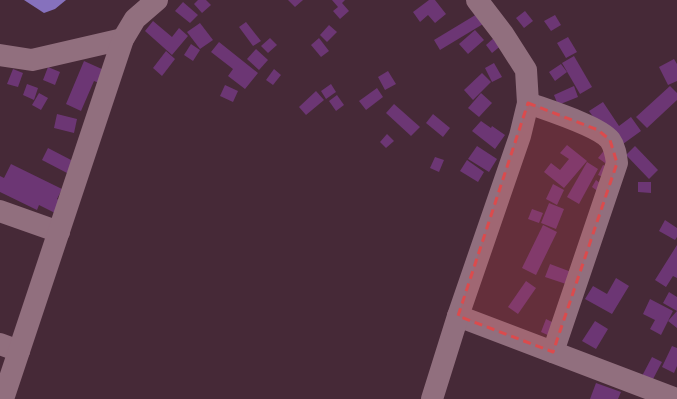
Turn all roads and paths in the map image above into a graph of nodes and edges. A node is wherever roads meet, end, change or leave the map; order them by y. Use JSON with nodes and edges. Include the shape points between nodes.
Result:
{"nodes":[{"id":1,"x":157,"y":0,"type":"edge"},
{"id":2,"x":477,"y":0,"type":"edge"},
{"id":3,"x":123,"y":39,"type":"junction"},
{"id":4,"x":0,"y":54,"type":"edge"},
{"id":5,"x":528,"y":103,"type":"junction"},
{"id":6,"x":0,"y":211,"type":"edge"},
{"id":7,"x":59,"y":232,"type":"junction"},
{"id":8,"x":458,"y":316,"type":"junction"},
{"id":9,"x":9,"y":348,"type":"edge"},
{"id":10,"x":553,"y":352,"type":"junction"},
{"id":11,"x":3,"y":399,"type":"edge"},
{"id":12,"x":432,"y":399,"type":"edge"},
{"id":13,"x":676,"y":399,"type":"edge"}],
"edges":[{"from":1,"to":3,"type":"street","via":[[135,19]]},
{"from":2,"to":5,"type":"street","via":[[526,70]]},
{"from":3,"to":4,"type":"street","via":[[32,60]]},
{"from":3,"to":7,"type":"street"},
{"from":5,"to":8,"type":"street","via":[[520,136]]},
{"from":5,"to":10,"type":"street","via":[[598,130],[610,140],[616,152],[617,163]]},
{"from":6,"to":7,"type":"street"},
{"from":7,"to":9,"type":"street"},
{"from":8,"to":10,"type":"street"},
{"from":8,"to":12,"type":"street"},
{"from":9,"to":11,"type":"street"},
{"from":10,"to":13,"type":"street"}]}
